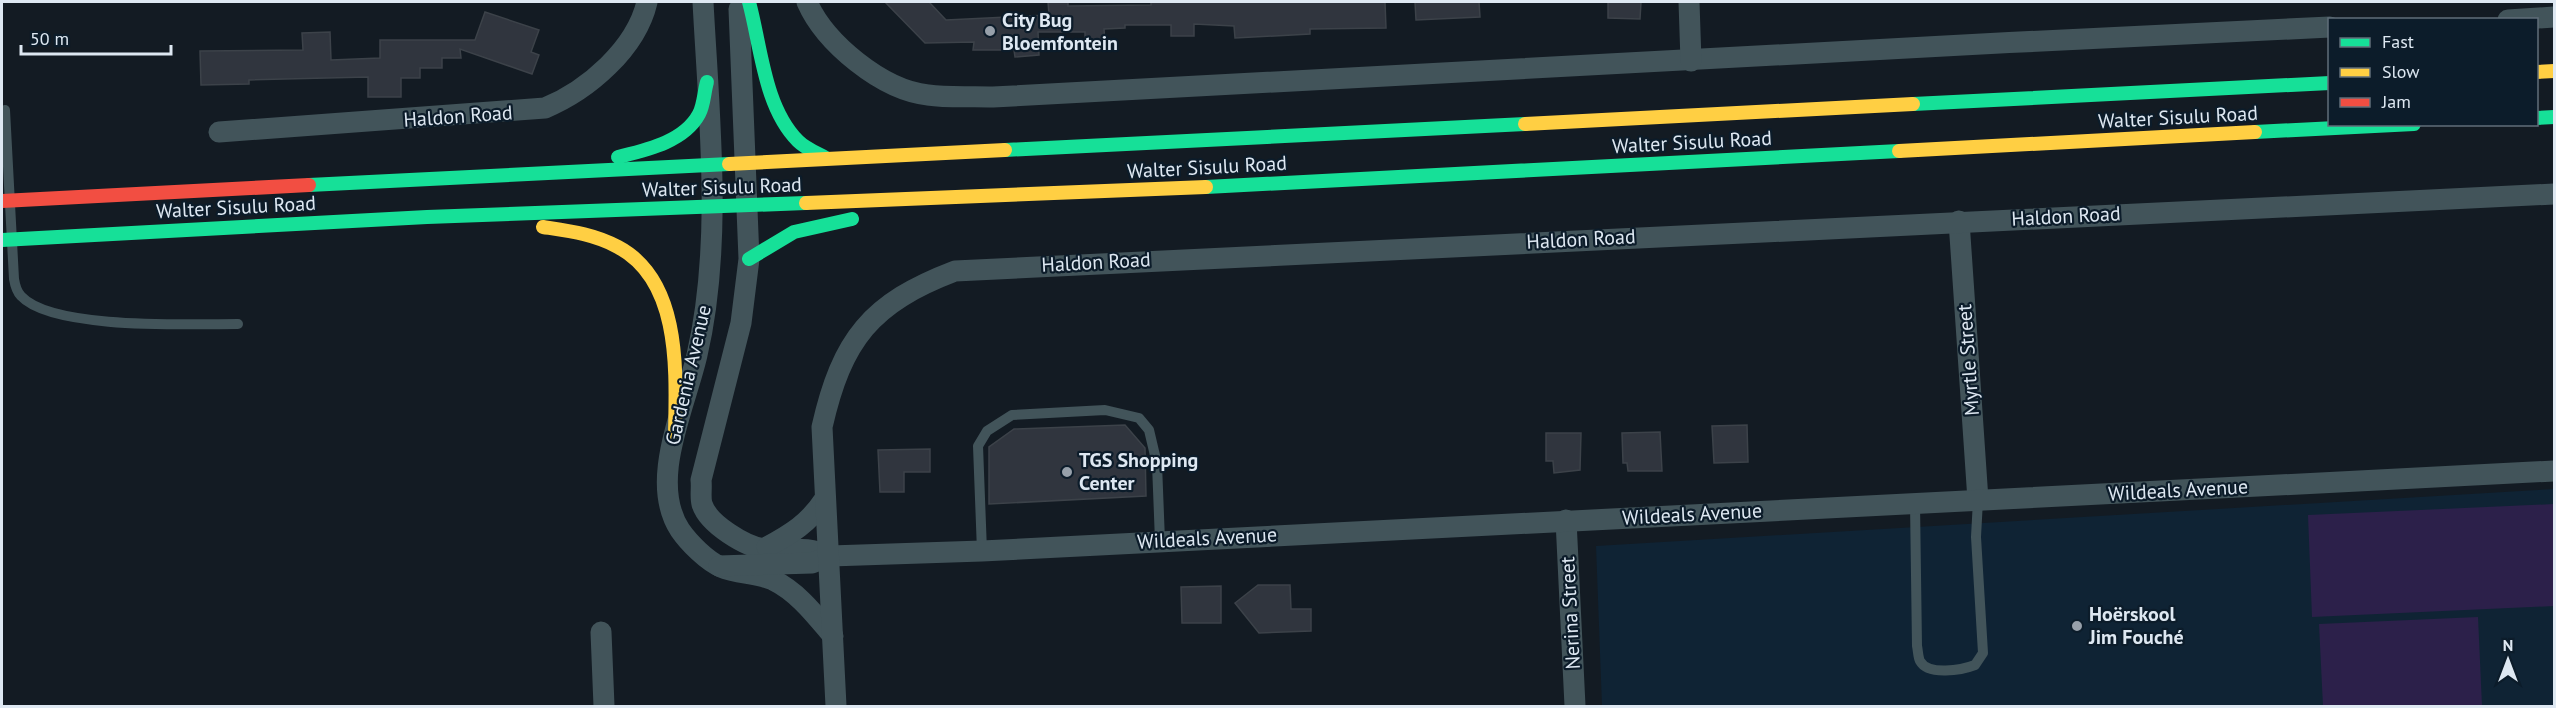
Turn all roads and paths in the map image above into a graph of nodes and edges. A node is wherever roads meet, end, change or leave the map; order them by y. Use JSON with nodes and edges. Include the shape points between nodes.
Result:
{"nodes":[{"id":1,"x":647,"y":2,"type":"edge"},
{"id":2,"x":703,"y":2,"type":"edge"},
{"id":3,"x":739,"y":2,"type":"edge"},
{"id":4,"x":749,"y":2,"type":"edge"},
{"id":5,"x":807,"y":2,"type":"edge"},
{"id":6,"x":1689,"y":2,"type":"edge"},
{"id":7,"x":2554,"y":17,"type":"edge"},
{"id":8,"x":2538,"y":18,"type":"edge"},
{"id":9,"x":2328,"y":27,"type":"edge"},
{"id":10,"x":1690,"y":61,"type":"junction"},
{"id":11,"x":2554,"y":71,"type":"edge"},
{"id":12,"x":2538,"y":72,"type":"edge"},
{"id":13,"x":707,"y":82,"type":"junction"},
{"id":14,"x":2328,"y":83,"type":"edge"},
{"id":15,"x":5,"y":110,"type":"dead end"},
{"id":16,"x":2554,"y":117,"type":"edge"},
{"id":17,"x":2538,"y":118,"type":"edge"},
{"id":18,"x":2375,"y":126,"type":"edge"},
{"id":19,"x":219,"y":132,"type":"dead end"},
{"id":20,"x":826,"y":158,"type":"junction"},
{"id":21,"x":746,"y":162,"type":"junction"},
{"id":22,"x":710,"y":163,"type":"junction"},
{"id":23,"x":524,"y":174,"type":"junction"},
{"id":24,"x":1083,"y":193,"type":"junction"},
{"id":25,"x":2554,"y":194,"type":"edge"},
{"id":26,"x":6,"y":201,"type":"edge"},
{"id":27,"x":748,"y":206,"type":"junction"},
{"id":28,"x":710,"y":208,"type":"junction"},
{"id":29,"x":886,"y":214,"type":"dead end"},
{"id":30,"x":427,"y":217,"type":"junction"},
{"id":31,"x":862,"y":217,"type":"dead end"},
{"id":32,"x":1959,"y":221,"type":"junction"},
{"id":33,"x":7,"y":239,"type":"edge"},
{"id":34,"x":749,"y":259,"type":"junction"},
{"id":35,"x":238,"y":324,"type":"dead end"},
{"id":36,"x":675,"y":435,"type":"junction"},
{"id":37,"x":2554,"y":471,"type":"edge"},
{"id":38,"x":824,"y":500,"type":"junction"},
{"id":39,"x":1978,"y":500,"type":"junction"},
{"id":40,"x":1915,"y":503,"type":"junction"},
{"id":41,"x":1566,"y":520,"type":"junction"},
{"id":42,"x":1160,"y":541,"type":"junction"},
{"id":43,"x":763,"y":549,"type":"junction"},
{"id":44,"x":982,"y":550,"type":"junction"},
{"id":45,"x":830,"y":556,"type":"junction"},
{"id":46,"x":719,"y":566,"type":"junction"},
{"id":47,"x":601,"y":632,"type":"dead end"},
{"id":48,"x":833,"y":636,"type":"junction"},
{"id":49,"x":604,"y":706,"type":"edge"},
{"id":50,"x":836,"y":706,"type":"edge"},
{"id":51,"x":1575,"y":706,"type":"edge"}],
"edges":[{"from":1,"to":19,"type":"street","name":"Haldon Road","via":[[631,38],[612,60],[570,98],[545,108]]},
{"from":2,"to":13,"type":"street","name":"Gardenia Avenue"},
{"from":3,"to":21,"type":"street","name":"Gardenia Avenue"},
{"from":4,"to":20,"type":"highway","via":[[785,124],[800,142]]},
{"from":5,"to":10,"type":"street","via":[[839,47],[894,84],[926,95],[993,97]]},
{"from":6,"to":10,"type":"street"},
{"from":7,"to":8,"type":"street"},
{"from":9,"to":10,"type":"street"},
{"from":11,"to":12,"type":"highway"},
{"from":13,"to":22,"type":"street","name":"Gardenia Avenue"},
{"from":13,"to":23,"type":"highway","via":[[698,116],[682,133],[619,157]]},
{"from":14,"to":20,"type":"highway","name":"Walter Sisulu Road"},
{"from":15,"to":26,"type":"lane"},
{"from":16,"to":17,"type":"highway"},
{"from":18,"to":24,"type":"highway","name":"Walter Sisulu Road"},
{"from":20,"to":21,"type":"highway","name":"Walter Sisulu Road"},
{"from":21,"to":22,"type":"highway","name":"Walter Sisulu Road"},
{"from":21,"to":27,"type":"street","name":"Gardenia Avenue"},
{"from":22,"to":23,"type":"highway","name":"Walter Sisulu Road"},
{"from":22,"to":28,"type":"street","name":"Gardenia Avenue"},
{"from":23,"to":26,"type":"highway","name":"Walter Sisulu Road"},
{"from":24,"to":27,"type":"highway","name":"Walter Sisulu Road"},
{"from":24,"to":29,"type":"highway"},
{"from":25,"to":32,"type":"street","name":"Haldon Road"},
{"from":26,"to":33,"type":"lane"},
{"from":27,"to":28,"type":"highway","name":"Walter Sisulu Road"},
{"from":27,"to":34,"type":"street","name":"Gardenia Avenue"},
{"from":28,"to":30,"type":"highway","name":"Walter Sisulu Road"},
{"from":28,"to":36,"type":"street","name":"Gardenia Avenue","via":[[706,308]]},
{"from":30,"to":33,"type":"highway","name":"Walter Sisulu Road"},
{"from":30,"to":36,"type":"highway","via":[[552,227],[607,238],[624,248],[652,278],[664,301],[672,334]]},
{"from":31,"to":34,"type":"highway","via":[[808,227],[779,239]]},
{"from":32,"to":38,"type":"street","name":"Haldon Road","via":[[955,271],[902,295],[878,312],[849,346],[831,386],[822,427]]},
{"from":32,"to":39,"type":"street","name":"Myrtle Street"},
{"from":33,"to":35,"type":"lane","via":[[16,288],[20,296],[39,309],[136,323]]},
{"from":34,"to":43,"type":"street","name":"Gardenia Avenue","via":[[736,345],[701,480],[702,504],[709,518],[722,528]]},
{"from":36,"to":46,"type":"street","name":"Gardenia Avenue","via":[[666,492],[671,514],[682,532]]},
{"from":37,"to":39,"type":"street","name":"Wildeals Avenue"},
{"from":38,"to":43,"type":"street","via":[[799,529]]},
{"from":38,"to":45,"type":"street","name":"Haldon Road"},
{"from":39,"to":40,"type":"street","name":"Wildeals Avenue"},
{"from":39,"to":40,"type":"lane","via":[[1976,537],[1983,653],[1975,664],[1951,670],[1925,666],[1918,654]]},
{"from":40,"to":41,"type":"street","name":"Wildeals Avenue"},
{"from":41,"to":42,"type":"street","name":"Wildeals Avenue"},
{"from":41,"to":51,"type":"street","name":"Nerina Street"},
{"from":42,"to":44,"type":"street","name":"Wildeals Avenue"},
{"from":42,"to":44,"type":"lane","via":[[1157,464],[1149,430],[1139,418],[1119,412],[1082,411],[1012,415],[987,431],[978,446]]},
{"from":43,"to":45,"type":"street","name":"Gardenia Avenue","via":[[810,548]]},
{"from":44,"to":45,"type":"street","name":"Wildeals Avenue"},
{"from":45,"to":46,"type":"street","via":[[812,563]]},
{"from":45,"to":48,"type":"street"},
{"from":46,"to":48,"type":"street","name":"Gardenia Avenue","via":[[773,580],[803,602]]},
{"from":47,"to":49,"type":"street"},
{"from":48,"to":50,"type":"street"}]}
